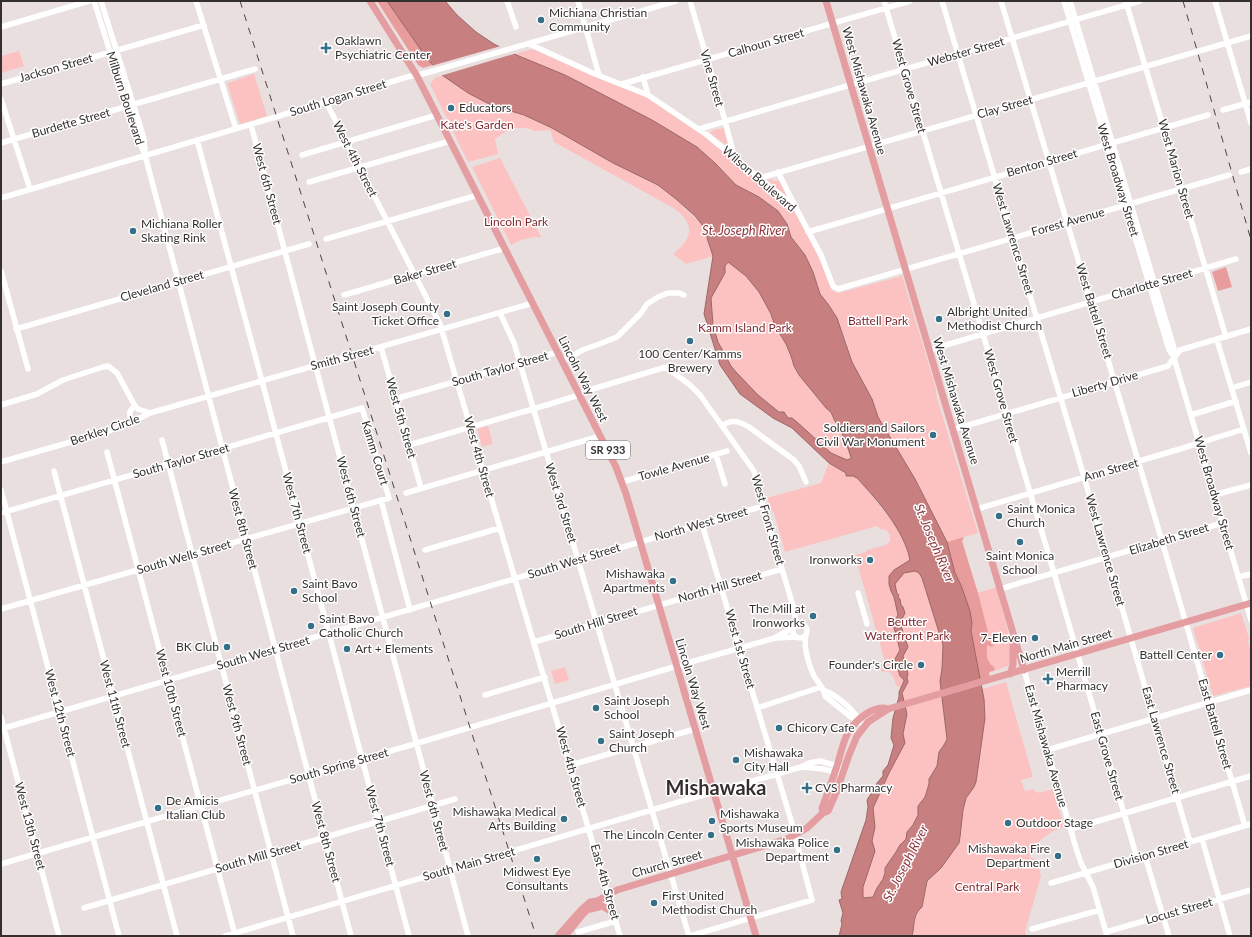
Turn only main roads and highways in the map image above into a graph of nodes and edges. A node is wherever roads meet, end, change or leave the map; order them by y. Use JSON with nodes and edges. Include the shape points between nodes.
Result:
{"nodes":[{"id":1,"x":370,"y":1,"type":"edge"},
{"id":2,"x":826,"y":1,"type":"edge"},
{"id":3,"x":1249,"y":604,"type":"edge"},
{"id":4,"x":1013,"y":635,"type":"junction"},
{"id":5,"x":1024,"y":670,"type":"junction"},
{"id":6,"x":1010,"y":674,"type":"junction"},
{"id":7,"x":890,"y":708,"type":"junction"},
{"id":8,"x":823,"y":813,"type":"junction"},
{"id":9,"x":795,"y":836,"type":"joint"},
{"id":10,"x":732,"y":856,"type":"junction"},
{"id":11,"x":597,"y":901,"type":"junction"},
{"id":12,"x":589,"y":909,"type":"junction"},
{"id":13,"x":615,"y":917,"type":"road end"},
{"id":14,"x":558,"y":936,"type":"edge"},
{"id":15,"x":565,"y":936,"type":"edge"},
{"id":16,"x":756,"y":936,"type":"edge"}],
"edges":[{"from":1,"to":10,"type":"main road","name":"Lincoln Way West","number":"SR 933","via":[[417,76],[616,467]]},
{"from":2,"to":4,"type":"main road","name":"West Mishawaka Avenue"},
{"from":3,"to":5,"type":"main road","name":"North Main Street"},
{"from":4,"to":5,"type":"main road","name":"West Mishawaka Avenue"},
{"from":4,"to":6,"type":"main road","via":[[1013,664]]},
{"from":5,"to":6,"type":"main road","name":"North Main Street"},
{"from":6,"to":7,"type":"main road","name":"North Main Street"},
{"from":7,"to":8,"type":"main road","name":"North Main Street","via":[[864,726],[853,742],[831,805],[828,811]]},
{"from":7,"to":8,"type":"main road","name":"North Main Street","via":[[871,711],[858,720],[849,731],[822,808]]},
{"from":8,"to":9,"type":"main road","name":"North Main Street"},
{"from":9,"to":10,"type":"main road","name":"Church Street"},
{"from":10,"to":11,"type":"main road","name":"Church Street","via":[[630,886]]},
{"from":10,"to":16,"type":"main road","number":"SR 933"},
{"from":11,"to":12,"type":"main road"},
{"from":11,"to":14,"type":"main road","via":[[590,902],[581,910]]},
{"from":12,"to":13,"type":"main road","via":[[602,906]]},
{"from":12,"to":15,"type":"main road"}]}
